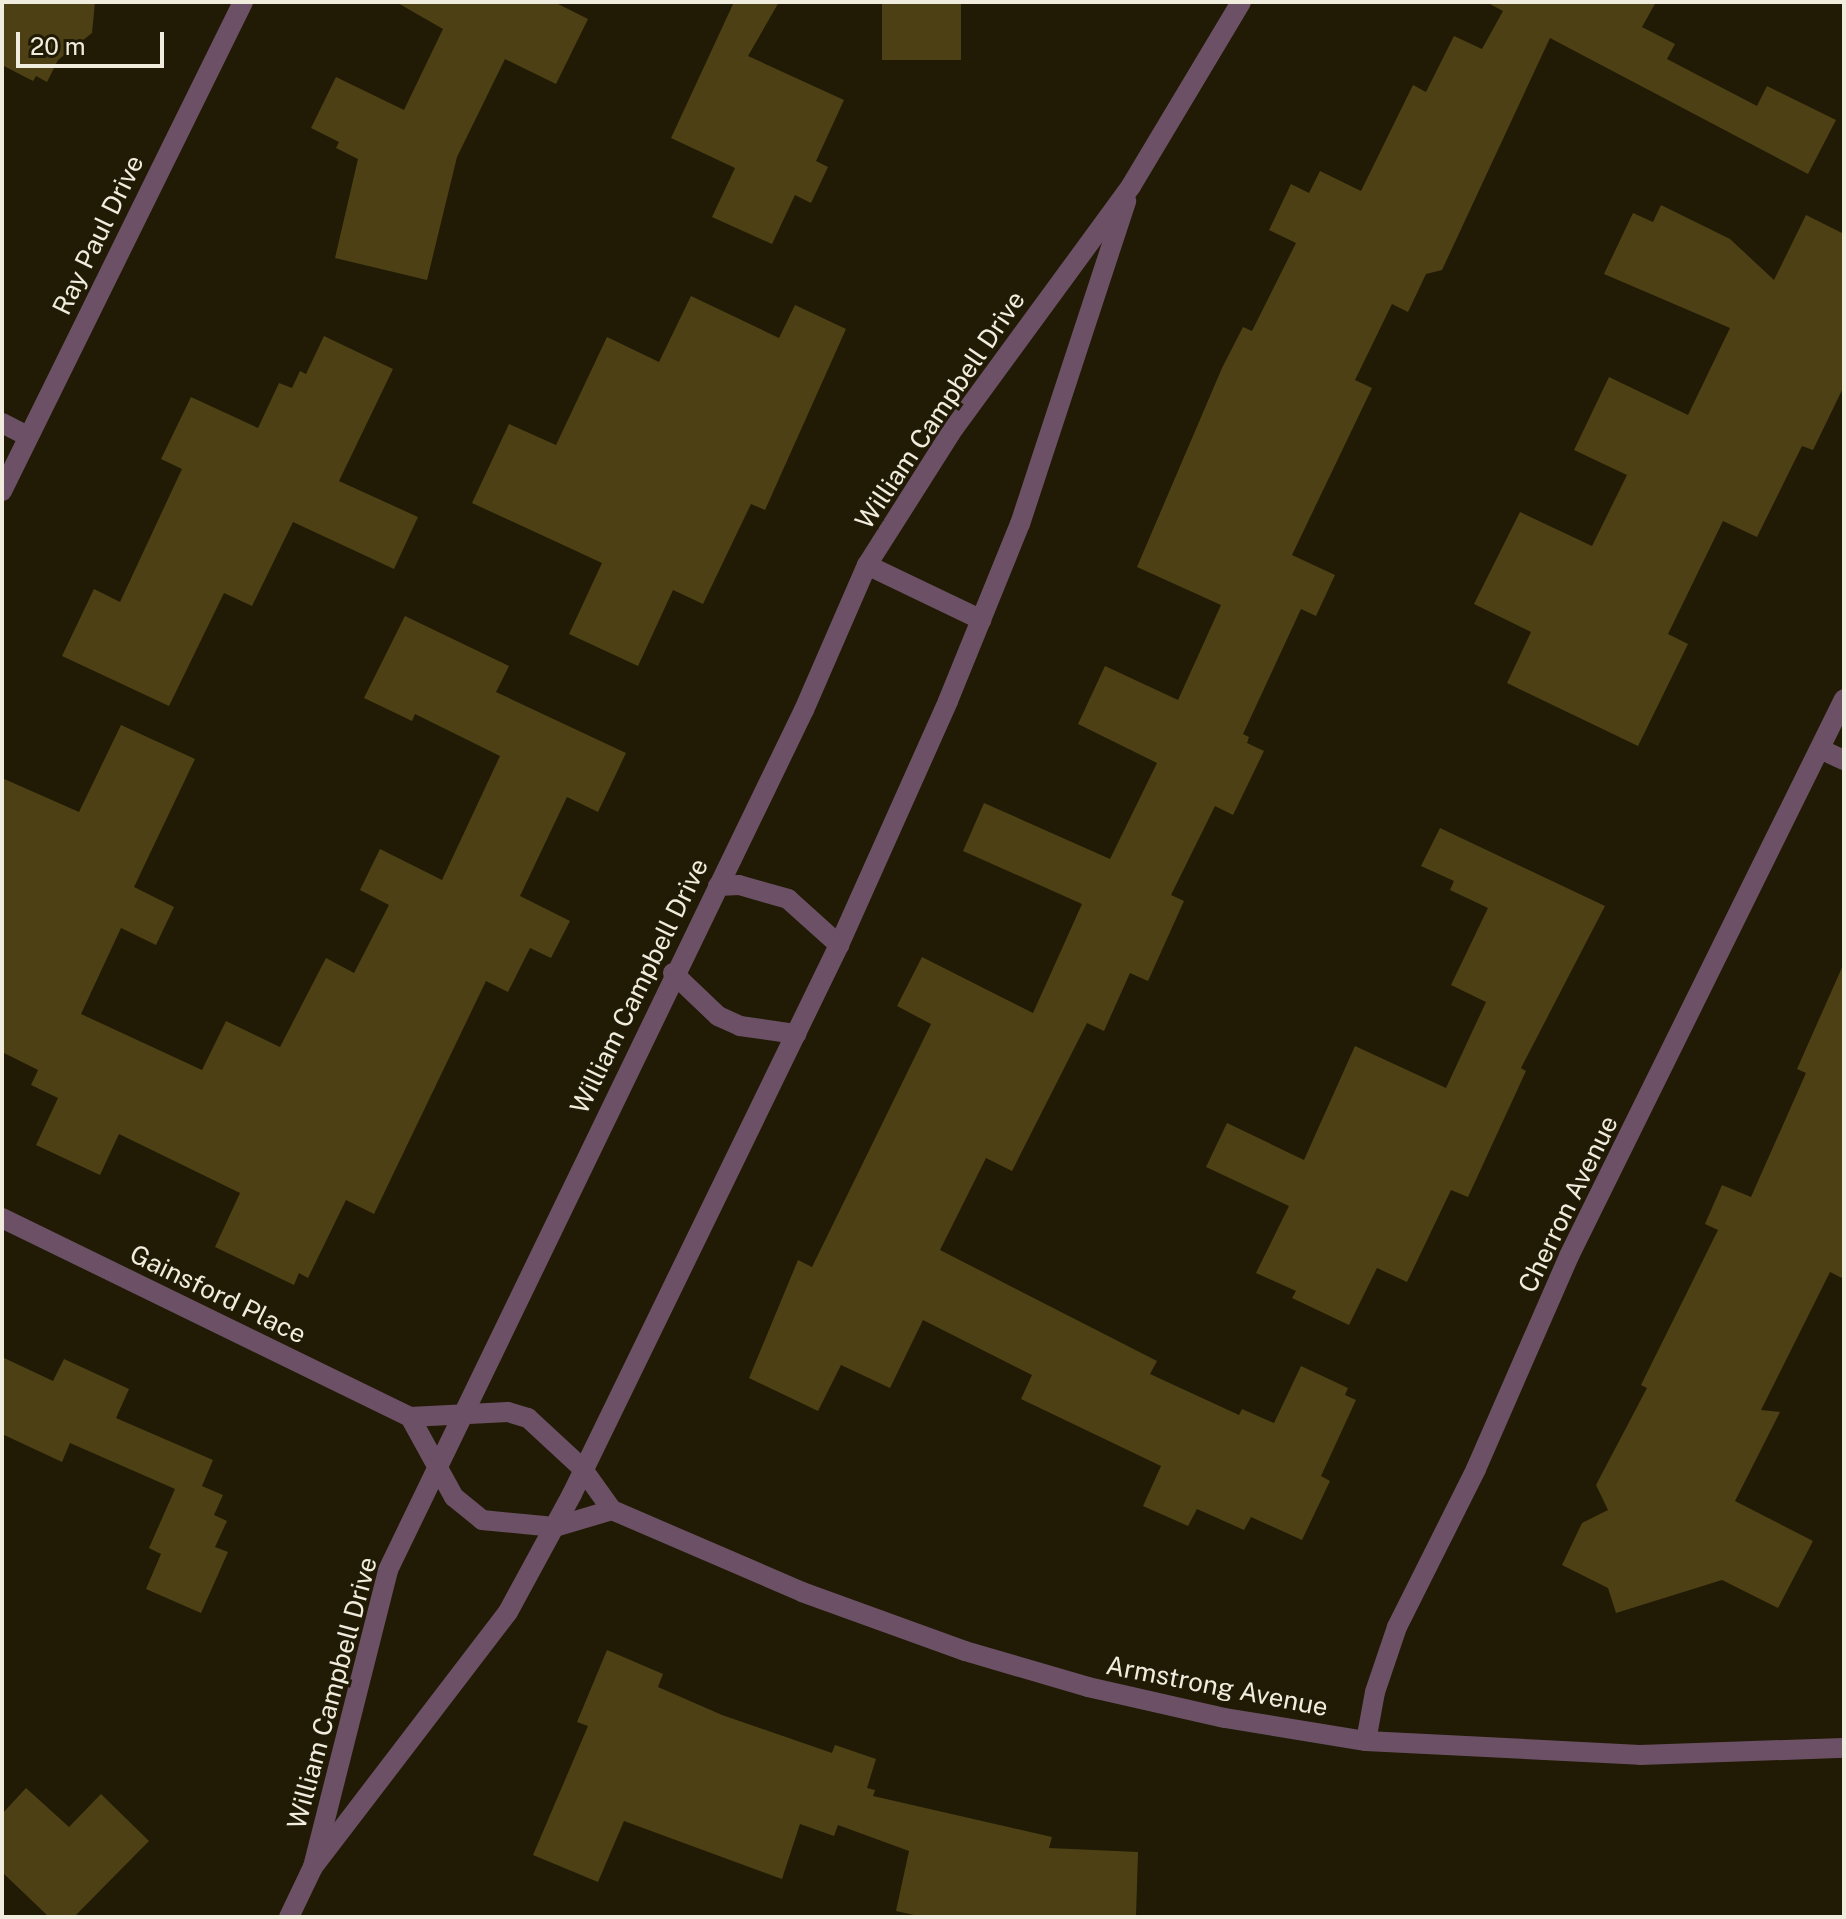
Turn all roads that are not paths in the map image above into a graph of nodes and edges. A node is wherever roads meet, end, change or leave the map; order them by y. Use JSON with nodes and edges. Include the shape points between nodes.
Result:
{"nodes":[{"id":1,"x":243,"y":2,"type":"edge"},
{"id":2,"x":1241,"y":2,"type":"edge"},
{"id":3,"x":1131,"y":186,"type":"junction"},
{"id":4,"x":2,"y":423,"type":"edge"},
{"id":5,"x":28,"y":436,"type":"junction"},
{"id":6,"x":2,"y":491,"type":"edge"},
{"id":7,"x":867,"y":565,"type":"junction"},
{"id":8,"x":982,"y":620,"type":"junction"},
{"id":9,"x":1844,"y":699,"type":"edge"},
{"id":10,"x":1820,"y":749,"type":"junction"},
{"id":11,"x":1844,"y":760,"type":"edge"},
{"id":12,"x":718,"y":886,"type":"junction"},
{"id":13,"x":839,"y":945,"type":"junction"},
{"id":14,"x":673,"y":973,"type":"junction"},
{"id":15,"x":796,"y":1034,"type":"junction"},
{"id":16,"x":2,"y":1218,"type":"edge"},
{"id":17,"x":462,"y":1412,"type":"junction"},
{"id":18,"x":410,"y":1417,"type":"junction"},
{"id":19,"x":434,"y":1467,"type":"junction"},
{"id":20,"x":582,"y":1468,"type":"junction"},
{"id":21,"x":612,"y":1510,"type":"junction"},
{"id":22,"x":555,"y":1527,"type":"junction"},
{"id":23,"x":1366,"y":1741,"type":"junction"},
{"id":24,"x":1844,"y":1748,"type":"edge"},
{"id":25,"x":313,"y":1867,"type":"junction"},
{"id":26,"x":289,"y":1917,"type":"edge"}],
"edges":[{"from":1,"to":5,"type":"street","name":"Ray Paul Drive"},
{"from":2,"to":3,"type":"street","name":"William Campbell Drive"},
{"from":3,"to":7,"type":"street","name":"William Campbell Drive","via":[[954,428]]},
{"from":3,"to":8,"type":"street","name":"William Campbell Drive","via":[[1020,524]]},
{"from":4,"to":5,"type":"street"},
{"from":5,"to":6,"type":"street","name":"Ray Paul Drive"},
{"from":7,"to":8,"type":"street"},
{"from":7,"to":12,"type":"street","name":"William Campbell Drive"},
{"from":8,"to":13,"type":"street","name":"William Campbell Drive"},
{"from":9,"to":10,"type":"street","name":"Cherron Avenue"},
{"from":10,"to":11,"type":"street"},
{"from":10,"to":23,"type":"street","name":"Cherron Avenue","via":[[1569,1256],[1476,1469],[1397,1627],[1375,1692]]},
{"from":12,"to":13,"type":"street","via":[[739,885],[788,899]]},
{"from":12,"to":14,"type":"street","name":"William Campbell Drive"},
{"from":13,"to":15,"type":"street","name":"William Campbell Drive"},
{"from":14,"to":15,"type":"street","via":[[718,1016],[740,1026]]},
{"from":14,"to":17,"type":"street","name":"William Campbell Drive"},
{"from":15,"to":20,"type":"street","name":"William Campbell Drive"},
{"from":16,"to":18,"type":"street","name":"Gainsford Place"},
{"from":17,"to":18,"type":"street"},
{"from":17,"to":19,"type":"street","name":"William Campbell Drive"},
{"from":17,"to":20,"type":"street","via":[[508,1412],[528,1418]]},
{"from":18,"to":19,"type":"street"},
{"from":19,"to":22,"type":"street","via":[[454,1497],[482,1520]]},
{"from":19,"to":25,"type":"street","name":"William Campbell Drive","via":[[388,1570]]},
{"from":20,"to":21,"type":"street"},
{"from":20,"to":22,"type":"street","name":"William Campbell Drive"},
{"from":21,"to":22,"type":"street"},
{"from":21,"to":23,"type":"street","name":"Armstrong Avenue","via":[[802,1592],[965,1651],[1209,1715]]},
{"from":22,"to":25,"type":"street","name":"William Campbell Drive","via":[[501,1622]]},
{"from":23,"to":24,"type":"street","name":"Armstrong Avenue","via":[[1640,1755]]},
{"from":25,"to":26,"type":"street","name":"William Campbell Drive"}]}
